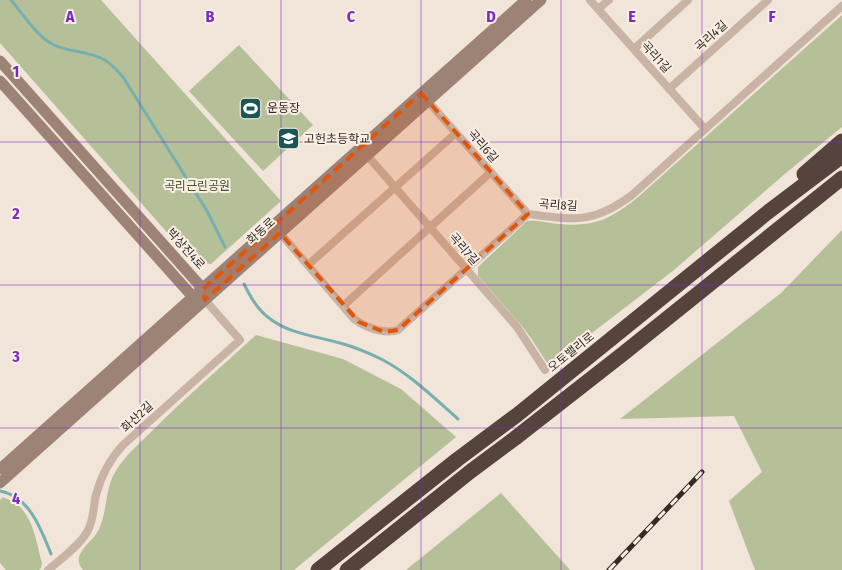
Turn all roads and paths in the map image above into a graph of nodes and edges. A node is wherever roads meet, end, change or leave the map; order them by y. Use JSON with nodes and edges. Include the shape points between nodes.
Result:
{"nodes":[{"id":1,"x":526,"y":0,"type":"edge"},
{"id":2,"x":541,"y":0,"type":"edge"},
{"id":3,"x":590,"y":0,"type":"edge"},
{"id":4,"x":608,"y":0,"type":"edge"},
{"id":5,"x":688,"y":0,"type":"edge"},
{"id":6,"x":768,"y":0,"type":"edge"},
{"id":7,"x":834,"y":0,"type":"edge"},
{"id":8,"x":841,"y":7,"type":"edge"},
{"id":9,"x":598,"y":9,"type":"junction"},
{"id":10,"x":634,"y":49,"type":"junction"},
{"id":11,"x":0,"y":61,"type":"edge"},
{"id":12,"x":0,"y":81,"type":"edge"},
{"id":13,"x":669,"y":89,"type":"junction"},
{"id":14,"x":425,"y":97,"type":"junction"},
{"id":15,"x":705,"y":129,"type":"junction"},
{"id":16,"x":456,"y":133,"type":"junction"},
{"id":17,"x":842,"y":141,"type":"edge"},
{"id":18,"x":364,"y":152,"type":"junction"},
{"id":19,"x":842,"y":156,"type":"edge"},
{"id":20,"x":491,"y":172,"type":"junction"},
{"id":21,"x":842,"y":178,"type":"edge"},
{"id":22,"x":842,"y":183,"type":"edge"},
{"id":23,"x":395,"y":187,"type":"junction"},
{"id":24,"x":810,"y":203,"type":"junction"},
{"id":25,"x":528,"y":214,"type":"junction"},
{"id":26,"x":430,"y":227,"type":"junction"},
{"id":27,"x":748,"y":228,"type":"junction"},
{"id":28,"x":280,"y":233,"type":"junction"},
{"id":29,"x":308,"y":265,"type":"junction"},
{"id":30,"x":467,"y":269,"type":"junction"},
{"id":31,"x":202,"y":288,"type":"junction"},
{"id":32,"x":193,"y":297,"type":"junction"},
{"id":33,"x":204,"y":300,"type":"junction"},
{"id":34,"x":344,"y":306,"type":"junction"},
{"id":35,"x":545,"y":370,"type":"dead end"},
{"id":36,"x":0,"y":469,"type":"edge"},
{"id":37,"x":0,"y":483,"type":"edge"},
{"id":38,"x":48,"y":570,"type":"edge"},
{"id":39,"x":318,"y":570,"type":"edge"},
{"id":40,"x":347,"y":570,"type":"edge"}],
"edges":[{"from":1,"to":14,"type":"street","name":"화동로"},
{"from":2,"to":14,"type":"street","name":"화동로"},
{"from":3,"to":9,"type":"street","name":"곡리1길"},
{"from":4,"to":9,"type":"street"},
{"from":5,"to":10,"type":"street"},
{"from":6,"to":13,"type":"street","name":"곡리4길"},
{"from":7,"to":8,"type":"street"},
{"from":8,"to":15,"type":"street","name":"곡리8길"},
{"from":9,"to":10,"type":"street","name":"곡리1길"},
{"from":10,"to":13,"type":"street","name":"곡리1길"},
{"from":11,"to":31,"type":"street","name":"박상진4로"},
{"from":12,"to":32,"type":"street"},
{"from":13,"to":15,"type":"street","name":"곡리1길"},
{"from":14,"to":16,"type":"street","name":"곡리6길"},
{"from":14,"to":18,"type":"street","name":"화동로"},
{"from":15,"to":25,"type":"street","name":"곡리8길","via":[[632,195],[610,210],[575,218]]},
{"from":16,"to":20,"type":"street","name":"곡리6길"},
{"from":16,"to":23,"type":"street"},
{"from":17,"to":27,"type":"highway"},
{"from":18,"to":23,"type":"street","name":"곡리7길"},
{"from":18,"to":28,"type":"street","name":"화동로"},
{"from":18,"to":31,"type":"street","name":"화동로"},
{"from":19,"to":27,"type":"highway","name":"오토밸리로"},
{"from":20,"to":25,"type":"street","name":"곡리6길"},
{"from":20,"to":26,"type":"street"},
{"from":21,"to":24,"type":"highway"},
{"from":22,"to":24,"type":"highway"},
{"from":23,"to":26,"type":"street","name":"곡리7길"},
{"from":23,"to":29,"type":"street"},
{"from":24,"to":40,"type":"highway"},
{"from":25,"to":30,"type":"street","name":"곡리8길"},
{"from":26,"to":30,"type":"street","name":"곡리7길"},
{"from":26,"to":34,"type":"street"},
{"from":27,"to":39,"type":"highway","name":"오토밸리로","via":[[506,424]]},
{"from":28,"to":29,"type":"street","name":"곡리8길"},
{"from":28,"to":33,"type":"street","name":"화동로"},
{"from":29,"to":34,"type":"street","name":"곡리8길"},
{"from":30,"to":34,"type":"street","name":"곡리8길","via":[[393,332],[384,332],[359,322]]},
{"from":30,"to":35,"type":"street","name":"곡리7길","via":[[517,328]]},
{"from":31,"to":32,"type":"street","name":"화동로"},
{"from":31,"to":33,"type":"street","name":"박상진4로"},
{"from":32,"to":33,"type":"street"},
{"from":32,"to":36,"type":"street","name":"화동로"},
{"from":33,"to":37,"type":"street","name":"화동로"},
{"from":33,"to":38,"type":"street","name":"화산2길","via":[[240,340],[114,455],[100,483],[88,532]]}]}
